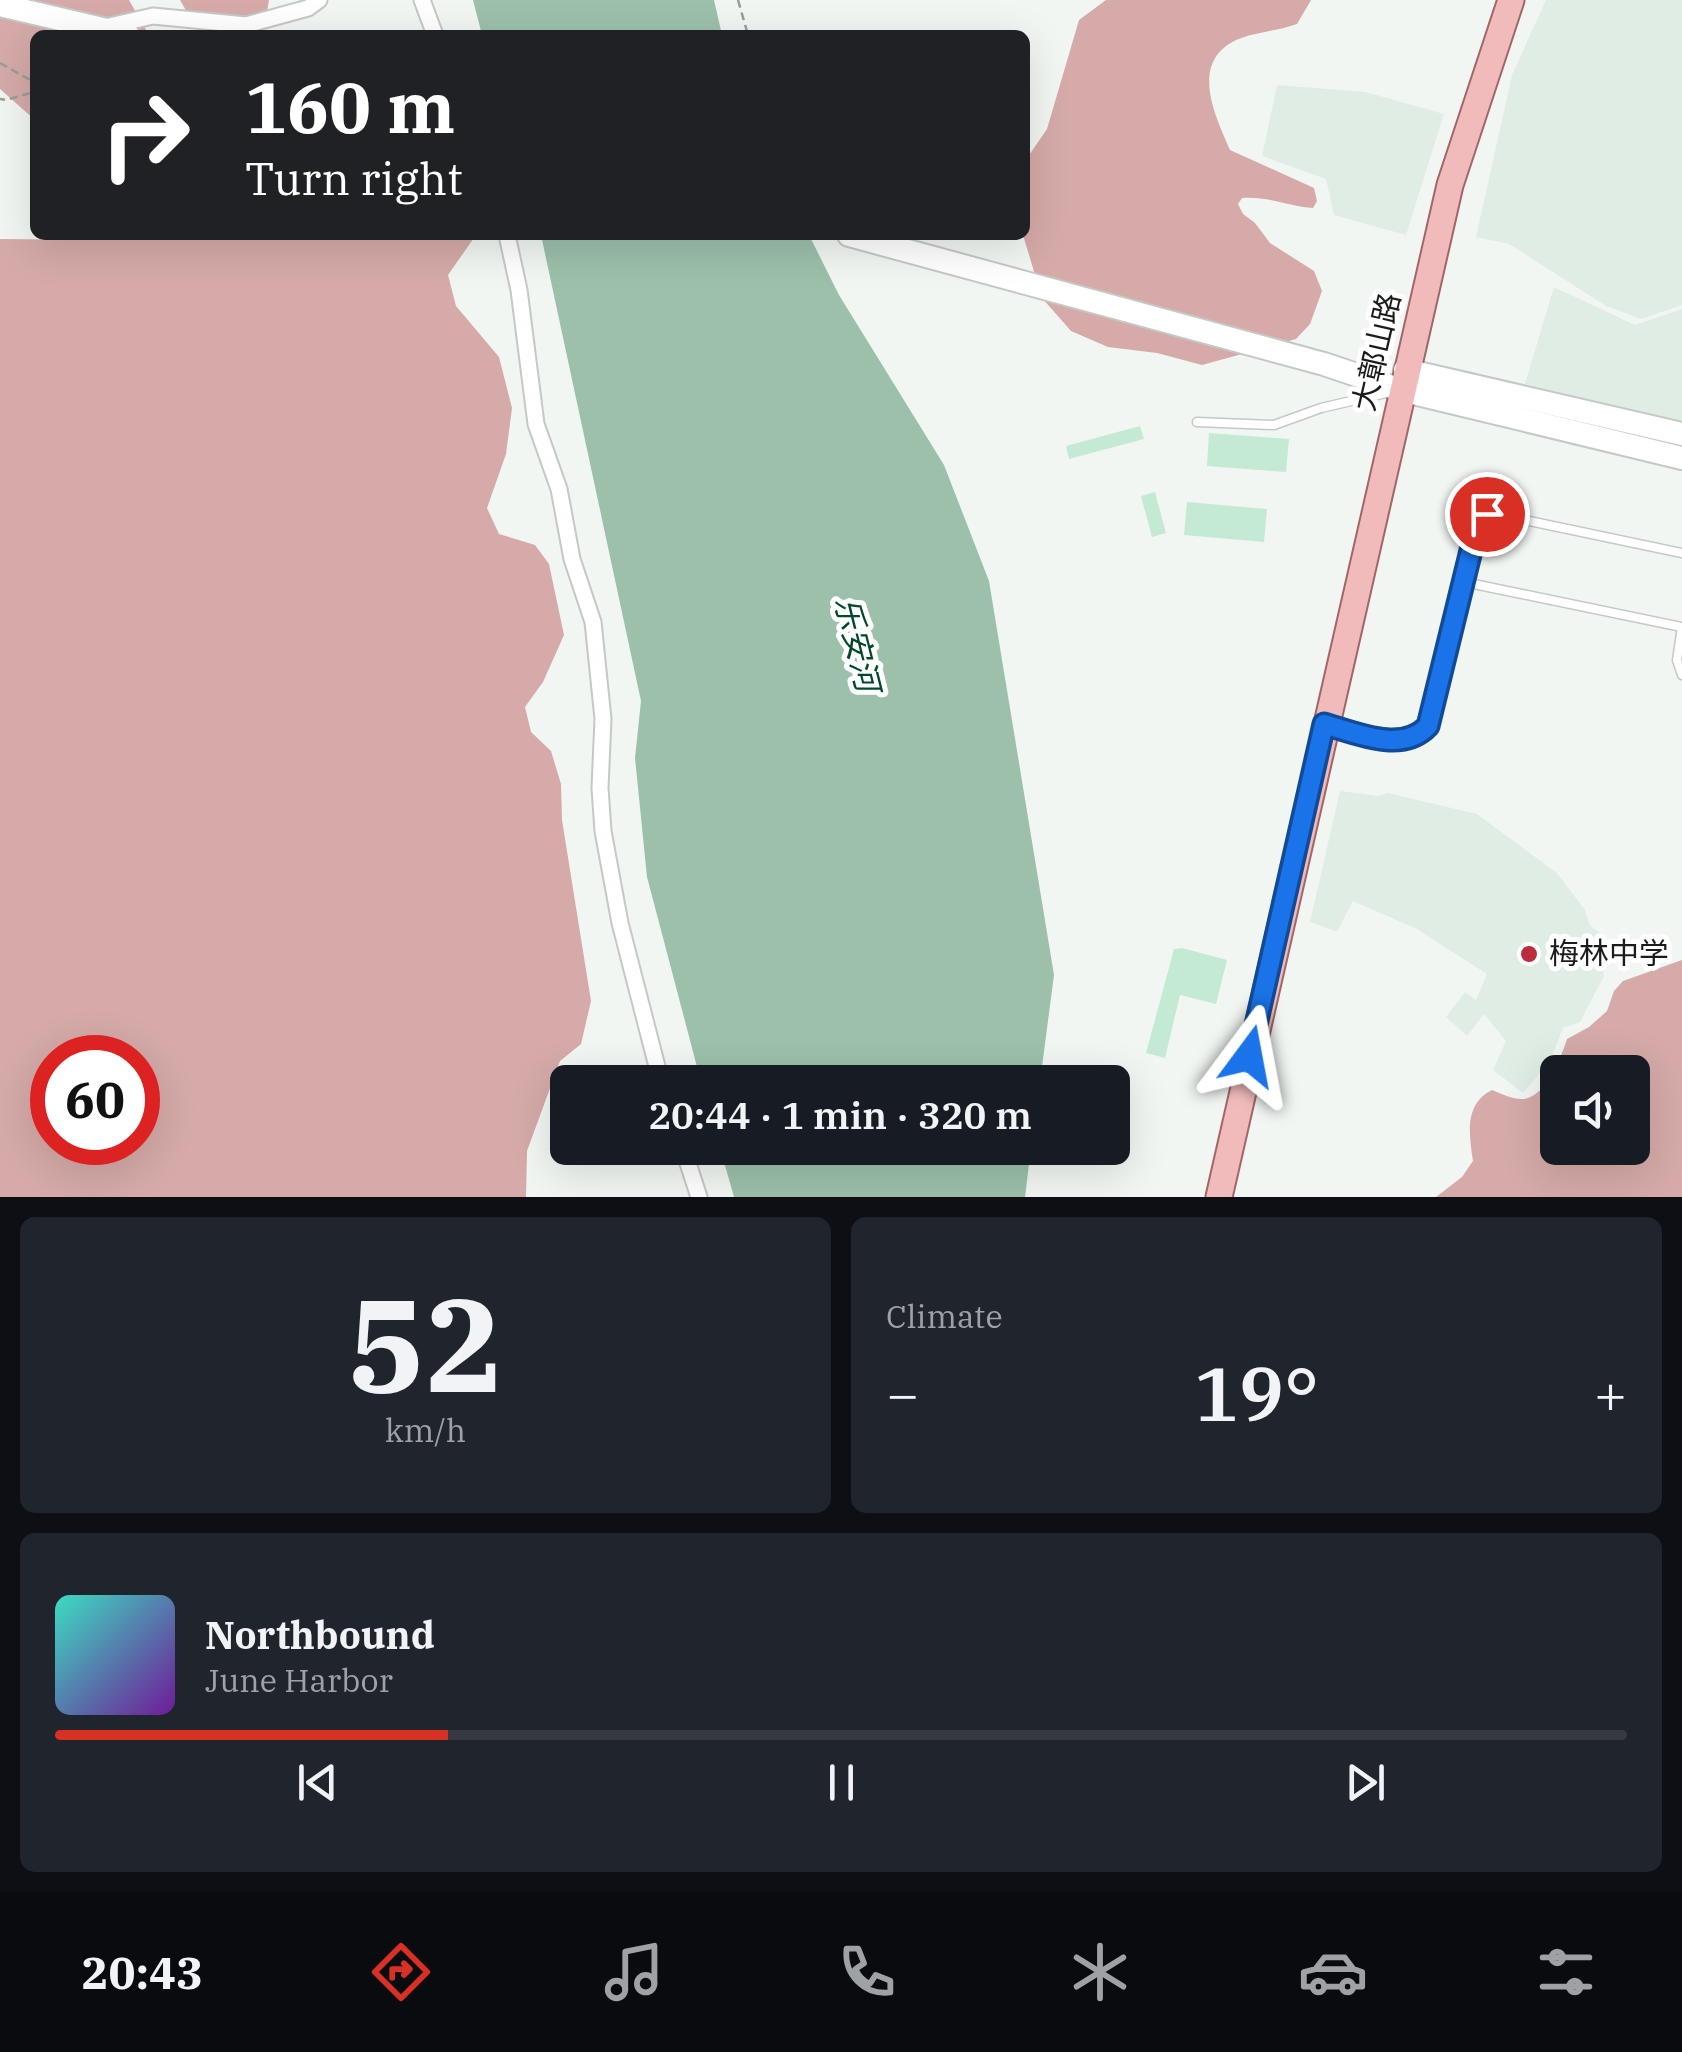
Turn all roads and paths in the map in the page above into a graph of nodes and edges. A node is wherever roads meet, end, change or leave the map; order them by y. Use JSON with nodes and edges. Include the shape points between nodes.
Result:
{"nodes":[{"id":1,"x":319,"y":0,"type":"edge"},
{"id":2,"x":422,"y":0,"type":"edge"},
{"id":3,"x":738,"y":0,"type":"edge"},
{"id":4,"x":1512,"y":0,"type":"edge"},
{"id":5,"x":0,"y":5,"type":"edge"},
{"id":6,"x":103,"y":28,"type":"junction"},
{"id":7,"x":110,"y":30,"type":"edge"},
{"id":8,"x":432,"y":30,"type":"edge"},
{"id":9,"x":747,"y":30,"type":"edge"},
{"id":10,"x":0,"y":63,"type":"edge"},
{"id":11,"x":30,"y":80,"type":"edge"},
{"id":12,"x":30,"y":93,"type":"edge"},
{"id":13,"x":0,"y":99,"type":"edge"},
{"id":14,"x":508,"y":240,"type":"edge"},
{"id":15,"x":867,"y":240,"type":"edge"},
{"id":16,"x":1403,"y":380,"type":"junction"},
{"id":17,"x":1196,"y":422,"type":"dead end"},
{"id":18,"x":1682,"y":434,"type":"edge"},
{"id":19,"x":1682,"y":458,"type":"edge"},
{"id":20,"x":1682,"y":553,"type":"edge"},
{"id":21,"x":1464,"y":582,"type":"junction"},
{"id":22,"x":1682,"y":675,"type":"edge"},
{"id":23,"x":1324,"y":724,"type":"junction"},
{"id":24,"x":657,"y":1065,"type":"edge"},
{"id":25,"x":689,"y":1165,"type":"edge"},
{"id":26,"x":699,"y":1197,"type":"edge"},
{"id":27,"x":1219,"y":1197,"type":"edge"}],
"edges":[{"from":1,"to":6,"type":"street","via":[[246,26],[153,16]]},
{"from":2,"to":8,"type":"street"},
{"from":3,"to":9,"type":"path"},
{"from":4,"to":16,"type":"main road","name":"大鄣山路","via":[[1450,185]]},
{"from":5,"to":6,"type":"street"},
{"from":6,"to":7,"type":"street"},
{"from":10,"to":11,"type":"path"},
{"from":12,"to":13,"type":"path"},
{"from":14,"to":24,"type":"street","via":[[536,424],[593,622],[603,830]]},
{"from":15,"to":16,"type":"street"},
{"from":16,"to":17,"type":"lane","via":[[1274,424]]},
{"from":16,"to":18,"type":"street"},
{"from":16,"to":19,"type":"street"},
{"from":16,"to":23,"type":"main road","name":"大鄣山路"},
{"from":20,"to":21,"type":"lane","via":[[1487,514],[1477,526]]},
{"from":21,"to":22,"type":"lane","via":[[1682,626]]},
{"from":21,"to":23,"type":"lane","via":[[1428,726],[1406,740]]},
{"from":23,"to":27,"type":"main road","name":"大鄣山路"},
{"from":25,"to":26,"type":"street"}]}
